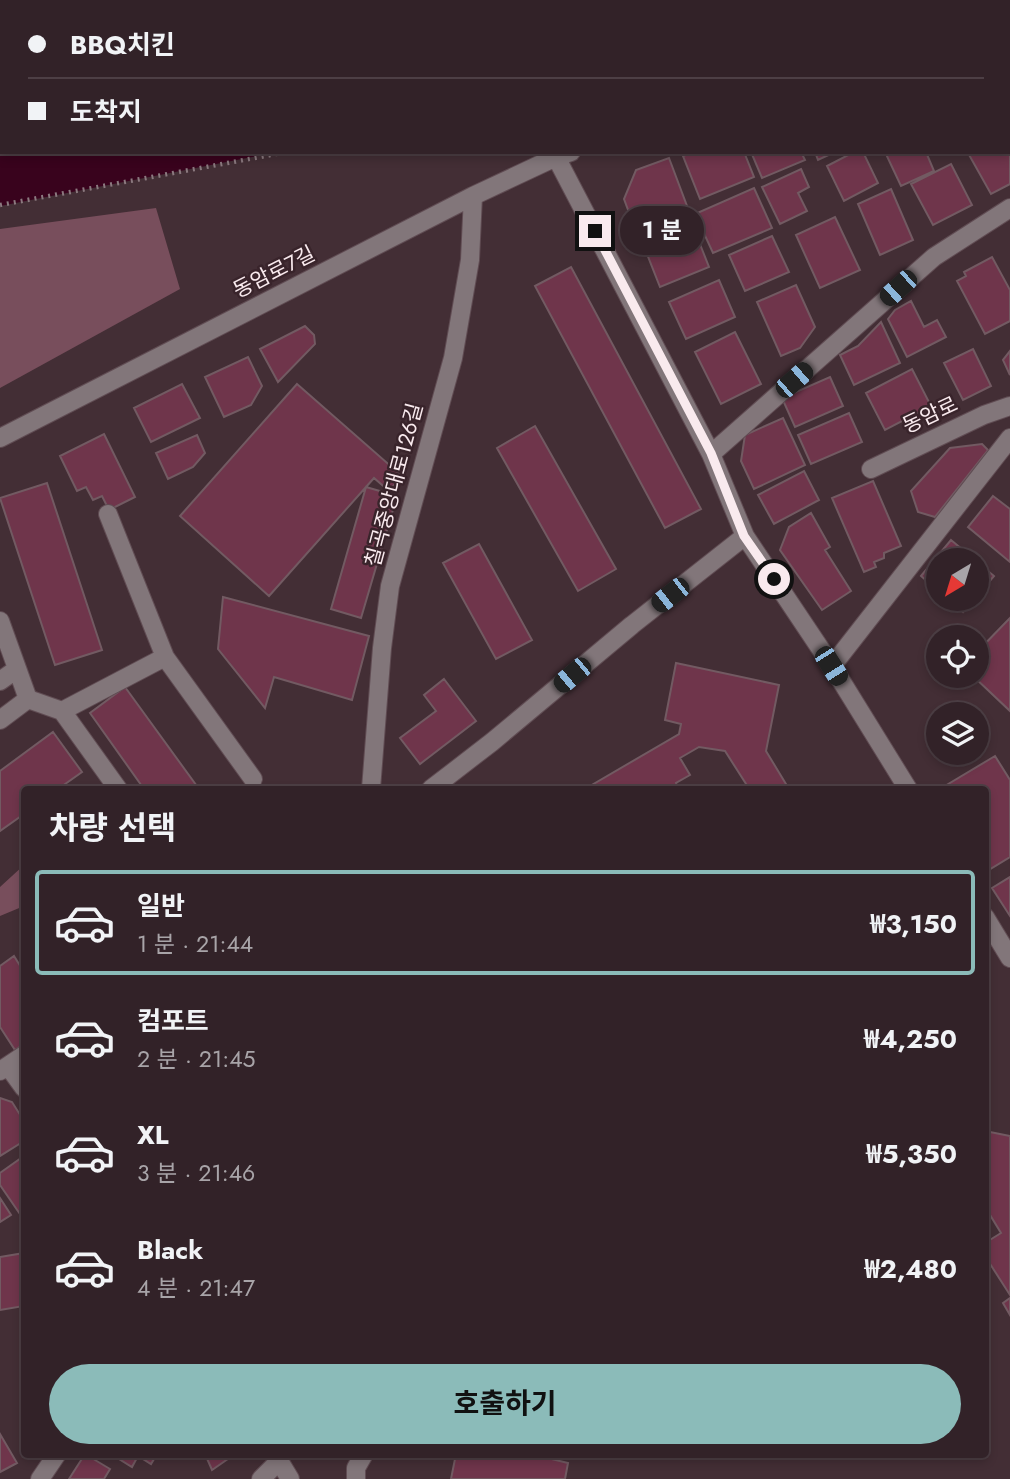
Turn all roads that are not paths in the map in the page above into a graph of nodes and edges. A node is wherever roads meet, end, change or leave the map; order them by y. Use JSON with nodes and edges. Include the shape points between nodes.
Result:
{"nodes":[{"id":1,"x":563,"y":155,"type":"edge"},
{"id":2,"x":473,"y":196,"type":"junction"},
{"id":3,"x":1010,"y":208,"type":"edge"},
{"id":4,"x":1010,"y":406,"type":"edge"},
{"id":5,"x":0,"y":438,"type":"edge"},
{"id":6,"x":1010,"y":438,"type":"edge"},
{"id":7,"x":711,"y":453,"type":"junction"},
{"id":8,"x":871,"y":469,"type":"dead end"},
{"id":9,"x":108,"y":514,"type":"dead end"},
{"id":10,"x":744,"y":536,"type":"junction"},
{"id":11,"x":0,"y":621,"type":"edge"},
{"id":12,"x":165,"y":657,"type":"junction"},
{"id":13,"x":831,"y":666,"type":"junction"},
{"id":14,"x":17,"y":669,"type":"junction"},
{"id":15,"x":0,"y":681,"type":"edge"},
{"id":16,"x":28,"y":699,"type":"junction"},
{"id":17,"x":62,"y":711,"type":"junction"},
{"id":18,"x":0,"y":720,"type":"edge"},
{"id":19,"x":253,"y":779,"type":"dead end"},
{"id":20,"x":116,"y":786,"type":"edge"},
{"id":21,"x":371,"y":786,"type":"edge"},
{"id":22,"x":435,"y":786,"type":"edge"},
{"id":23,"x":900,"y":786,"type":"edge"},
{"id":24,"x":989,"y":924,"type":"edge"},
{"id":25,"x":1010,"y":958,"type":"edge"},
{"id":26,"x":21,"y":1057,"type":"edge"},
{"id":27,"x":4,"y":1068,"type":"edge"},
{"id":28,"x":21,"y":1085,"type":"edge"},
{"id":29,"x":54,"y":1458,"type":"edge"},
{"id":30,"x":276,"y":1458,"type":"edge"},
{"id":31,"x":278,"y":1458,"type":"edge"},
{"id":32,"x":361,"y":1458,"type":"edge"},
{"id":33,"x":356,"y":1478,"type":"edge"},
{"id":34,"x":40,"y":1479,"type":"edge"},
{"id":35,"x":261,"y":1479,"type":"edge"},
{"id":36,"x":290,"y":1479,"type":"edge"}],
"edges":[{"from":1,"to":2,"type":"street","name":"동암로7길"},
{"from":1,"to":7,"type":"street"},
{"from":2,"to":5,"type":"street","name":"동암로7길"},
{"from":2,"to":21,"type":"street","name":"칠곡중앙대로126길","via":[[470,260],[453,358],[390,586]]},
{"from":3,"to":7,"type":"street","via":[[933,257]]},
{"from":4,"to":8,"type":"street","name":"동암로"},
{"from":6,"to":13,"type":"street"},
{"from":7,"to":10,"type":"street"},
{"from":9,"to":12,"type":"street"},
{"from":10,"to":13,"type":"street"},
{"from":10,"to":22,"type":"street"},
{"from":11,"to":14,"type":"street"},
{"from":12,"to":17,"type":"street"},
{"from":12,"to":19,"type":"street"},
{"from":13,"to":23,"type":"street"},
{"from":14,"to":15,"type":"street"},
{"from":14,"to":16,"type":"street"},
{"from":16,"to":17,"type":"street"},
{"from":16,"to":18,"type":"street"},
{"from":17,"to":20,"type":"street"},
{"from":24,"to":25,"type":"street"},
{"from":26,"to":27,"type":"street"},
{"from":27,"to":28,"type":"street"},
{"from":29,"to":34,"type":"street"},
{"from":30,"to":35,"type":"street"},
{"from":31,"to":36,"type":"street"},
{"from":32,"to":33,"type":"street"}]}
